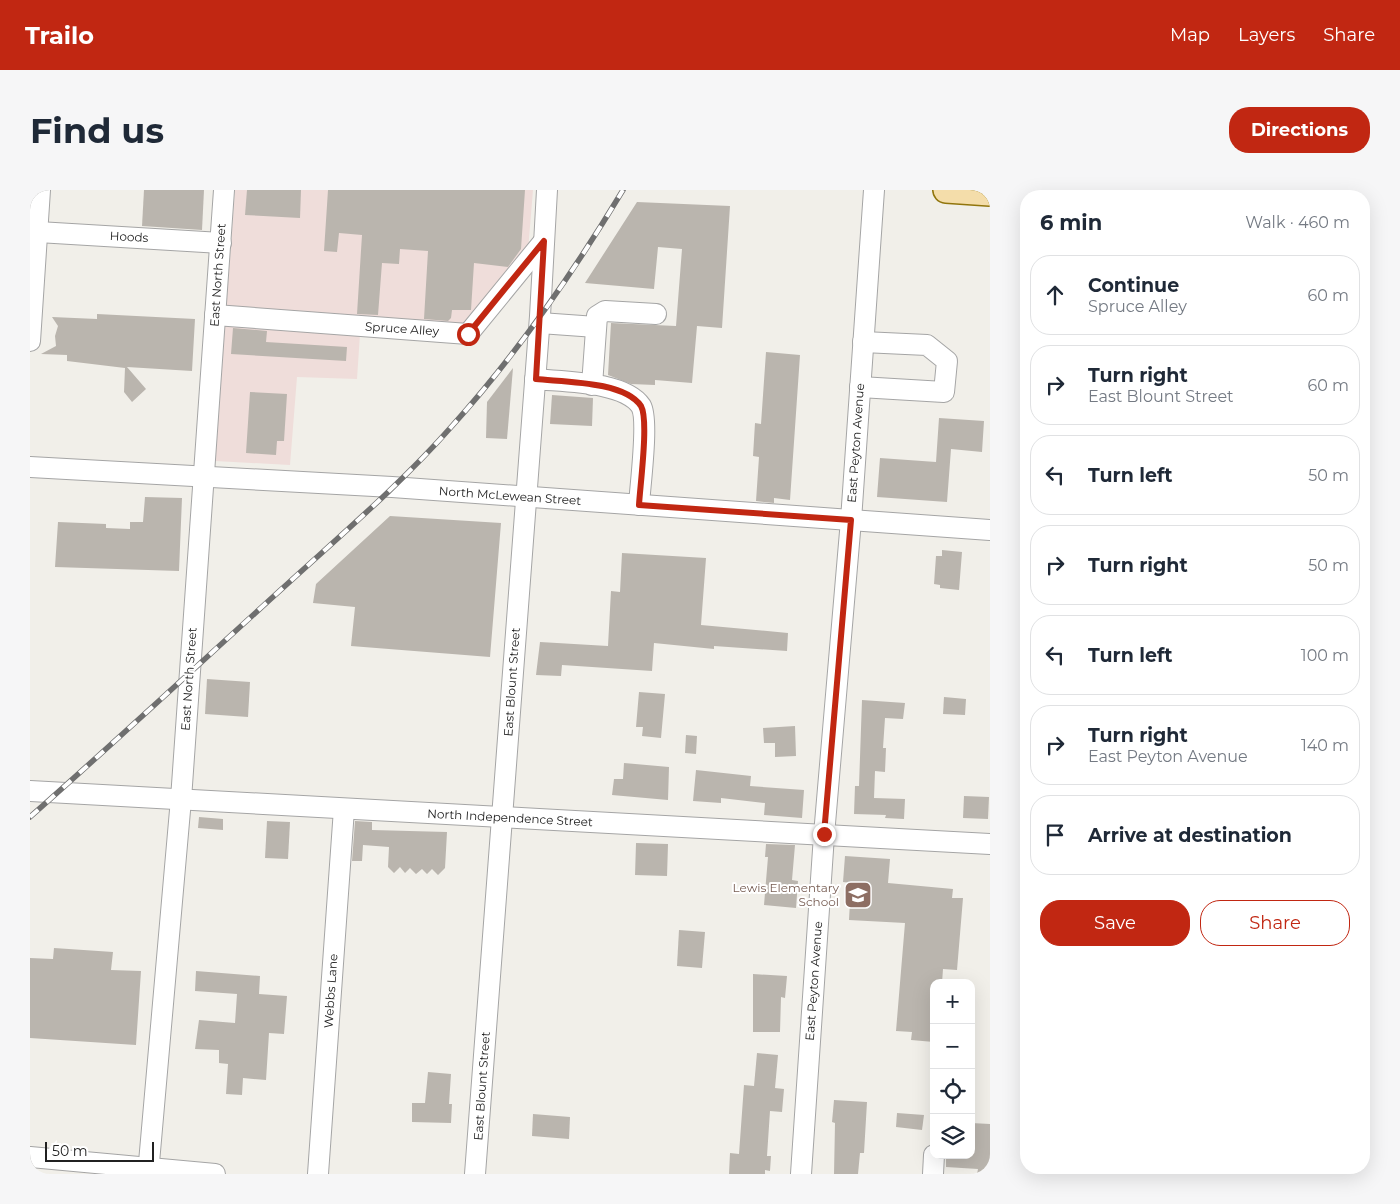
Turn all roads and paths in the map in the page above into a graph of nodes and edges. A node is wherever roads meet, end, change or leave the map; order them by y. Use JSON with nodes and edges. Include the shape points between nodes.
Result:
{"nodes":[{"id":1,"x":40,"y":190,"type":"edge"},
{"id":2,"x":224,"y":190,"type":"edge"},
{"id":3,"x":547,"y":190,"type":"edge"},
{"id":4,"x":874,"y":190,"type":"edge"},
{"id":5,"x":946,"y":190,"type":"edge"},
{"id":6,"x":990,"y":193,"type":"edge"},
{"id":7,"x":544,"y":241,"type":"junction"},
{"id":8,"x":35,"y":243,"type":"edge"},
{"id":9,"x":221,"y":243,"type":"junction"},
{"id":10,"x":656,"y":314,"type":"dead end"},
{"id":11,"x":215,"y":315,"type":"junction"},
{"id":12,"x":540,"y":323,"type":"junction"},
{"id":13,"x":596,"y":327,"type":"junction"},
{"id":14,"x":30,"y":342,"type":"edge"},
{"id":15,"x":863,"y":342,"type":"junction"},
{"id":16,"x":536,"y":379,"type":"junction"},
{"id":17,"x":592,"y":385,"type":"junction"},
{"id":18,"x":860,"y":387,"type":"junction"},
{"id":19,"x":30,"y":467,"type":"edge"},
{"id":20,"x":203,"y":476,"type":"junction"},
{"id":21,"x":526,"y":498,"type":"junction"},
{"id":22,"x":639,"y":505,"type":"junction"},
{"id":23,"x":851,"y":520,"type":"junction"},
{"id":24,"x":990,"y":530,"type":"edge"},
{"id":25,"x":30,"y":791,"type":"edge"},
{"id":26,"x":181,"y":799,"type":"junction"},
{"id":27,"x":344,"y":809,"type":"junction"},
{"id":28,"x":502,"y":817,"type":"junction"},
{"id":29,"x":824,"y":834,"type":"junction"},
{"id":30,"x":990,"y":844,"type":"edge"},
{"id":31,"x":30,"y":1157,"type":"edge"},
{"id":32,"x":934,"y":1159,"type":"edge"},
{"id":33,"x":148,"y":1171,"type":"edge"},
{"id":34,"x":215,"y":1174,"type":"edge"},
{"id":35,"x":318,"y":1174,"type":"edge"},
{"id":36,"x":475,"y":1174,"type":"edge"},
{"id":37,"x":801,"y":1174,"type":"edge"},
{"id":38,"x":933,"y":1174,"type":"edge"}],
"edges":[{"from":1,"to":8,"type":"street"},
{"from":2,"to":9,"type":"street","name":"East North Street"},
{"from":3,"to":7,"type":"street","name":"East Blount Street"},
{"from":4,"to":15,"type":"street","name":"East Peyton Avenue"},
{"from":5,"to":6,"type":"main road"},
{"from":7,"to":11,"type":"street","name":"Spruce Alley","via":[[468,334]]},
{"from":7,"to":12,"type":"street","name":"East Blount Street"},
{"from":8,"to":9,"type":"street","name":"Hoods"},
{"from":8,"to":14,"type":"street"},
{"from":9,"to":11,"type":"street","name":"East North Street"},
{"from":10,"to":13,"type":"street","via":[[605,311],[597,316]]},
{"from":11,"to":20,"type":"street","name":"East North Street"},
{"from":12,"to":13,"type":"street"},
{"from":12,"to":16,"type":"street","name":"East Blount Street"},
{"from":13,"to":17,"type":"street"},
{"from":15,"to":18,"type":"street","name":"East Peyton Avenue"},
{"from":15,"to":18,"type":"street","via":[[927,345],[947,361],[944,392]]},
{"from":16,"to":17,"type":"street"},
{"from":16,"to":21,"type":"street","name":"East Blount Street"},
{"from":17,"to":22,"type":"street","via":[[625,392],[642,407],[644,431]]},
{"from":18,"to":23,"type":"street","name":"East Peyton Avenue"},
{"from":19,"to":20,"type":"street","name":"North McLewean Street"},
{"from":20,"to":21,"type":"street","name":"North McLewean Street"},
{"from":20,"to":26,"type":"street","name":"East North Street"},
{"from":21,"to":22,"type":"street","name":"North McLewean Street"},
{"from":21,"to":28,"type":"street","name":"East Blount Street"},
{"from":22,"to":23,"type":"street","name":"North McLewean Street"},
{"from":23,"to":24,"type":"street","name":"North McLewean Street"},
{"from":23,"to":29,"type":"street","name":"East Peyton Avenue"},
{"from":25,"to":26,"type":"street","name":"North Independence Street"},
{"from":26,"to":27,"type":"street","name":"North Independence Street"},
{"from":26,"to":33,"type":"street","name":"East North Street"},
{"from":27,"to":28,"type":"street","name":"North Independence Street"},
{"from":27,"to":35,"type":"street","name":"Webbs Lane"},
{"from":28,"to":29,"type":"street","name":"North Independence Street"},
{"from":28,"to":36,"type":"street","name":"East Blount Street"},
{"from":29,"to":30,"type":"street","name":"North Independence Street"},
{"from":29,"to":37,"type":"street","name":"East Peyton Avenue"},
{"from":31,"to":33,"type":"street"},
{"from":32,"to":38,"type":"street"},
{"from":33,"to":34,"type":"street"}]}
